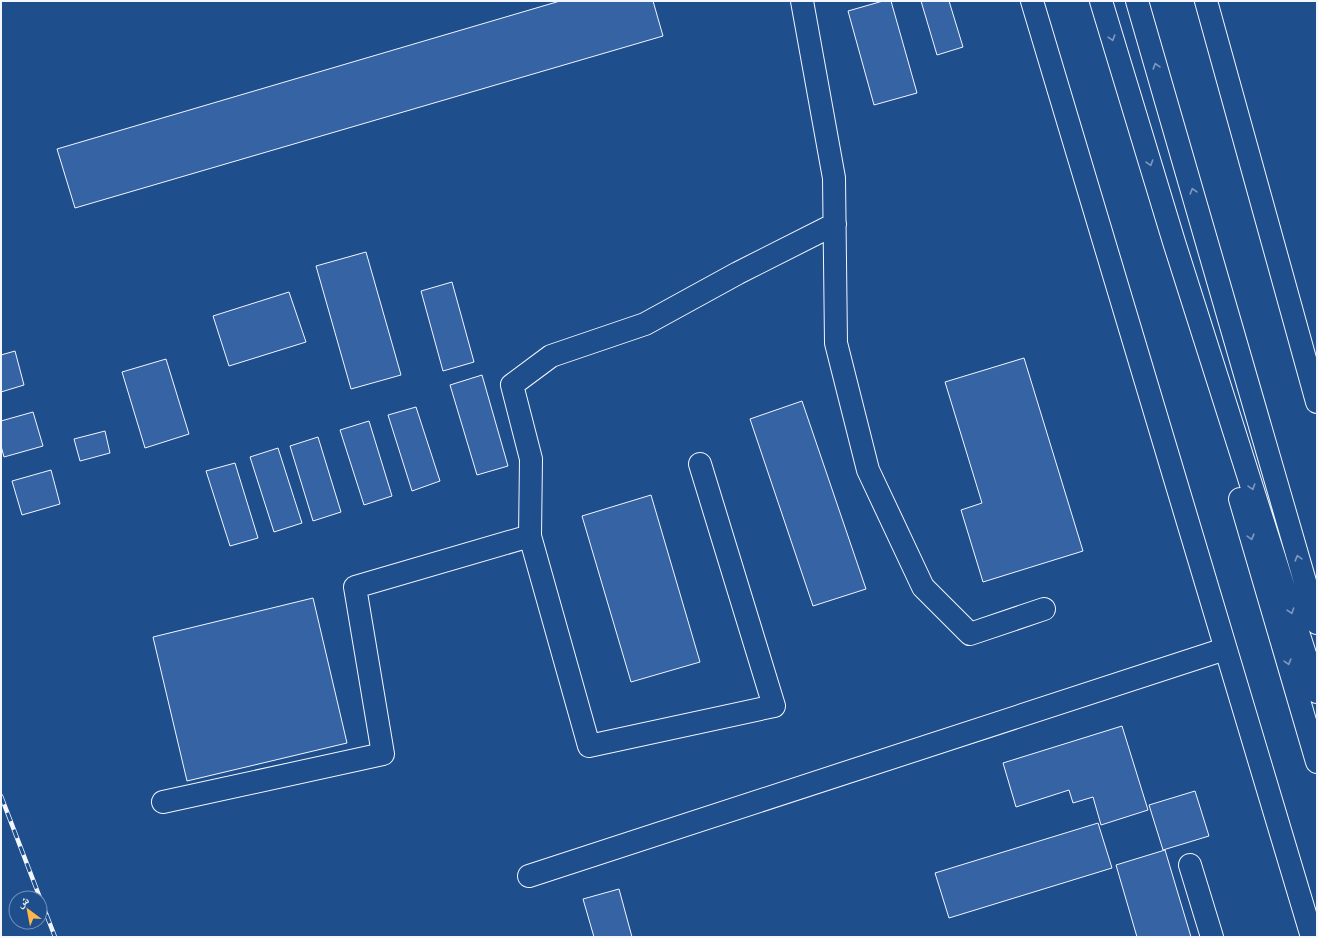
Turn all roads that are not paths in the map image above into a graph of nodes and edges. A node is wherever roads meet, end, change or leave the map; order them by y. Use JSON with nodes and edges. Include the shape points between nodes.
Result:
{"nodes":[{"id":1,"x":802,"y":1,"type":"edge"},
{"id":2,"x":1032,"y":1,"type":"edge"},
{"id":3,"x":1101,"y":1,"type":"edge"},
{"id":4,"x":1137,"y":1,"type":"edge"},
{"id":5,"x":1206,"y":1,"type":"edge"},
{"id":6,"x":1202,"y":223,"type":"junction"},
{"id":7,"x":834,"y":224,"type":"junction"},
{"id":8,"x":1174,"y":242,"type":"junction"},
{"id":9,"x":1317,"y":402,"type":"edge"},
{"id":10,"x":700,"y":464,"type":"dead end"},
{"id":11,"x":530,"y":536,"type":"junction"},
{"id":12,"x":1317,"y":568,"type":"edge"},
{"id":13,"x":1044,"y":610,"type":"dead end"},
{"id":14,"x":1317,"y":623,"type":"edge"},
{"id":15,"x":1225,"y":649,"type":"junction"},
{"id":16,"x":1317,"y":692,"type":"edge"},
{"id":17,"x":1317,"y":762,"type":"edge"},
{"id":18,"x":163,"y":802,"type":"dead end"},
{"id":19,"x":1190,"y":864,"type":"dead end"},
{"id":20,"x":529,"y":876,"type":"dead end"},
{"id":21,"x":1212,"y":937,"type":"edge"},
{"id":22,"x":1312,"y":937,"type":"edge"}],
"edges":[{"from":1,"to":7,"type":"street","via":[[834,178]]},
{"from":2,"to":15,"type":"street"},
{"from":3,"to":8,"type":"street","one_way":true},
{"from":6,"to":4,"type":"street","one_way":true},
{"from":5,"to":9,"type":"street"},
{"from":6,"to":12,"type":"street","via":[[1277,435]]},
{"from":14,"to":6,"type":"street","one_way":true},
{"from":7,"to":11,"type":"street","via":[[645,324],[550,356],[512,385],[531,459]]},
{"from":7,"to":13,"type":"street","via":[[836,343],[868,470],[923,587],[970,634]]},
{"from":8,"to":16,"type":"street","one_way":true},
{"from":8,"to":17,"type":"street","one_way":true,"via":[[1235,481]]},
{"from":10,"to":11,"type":"street","via":[[774,706],[590,746]]},
{"from":11,"to":18,"type":"street","via":[[355,587],[383,754]]},
{"from":15,"to":20,"type":"street"},
{"from":15,"to":22,"type":"street"},
{"from":19,"to":21,"type":"street"}]}
